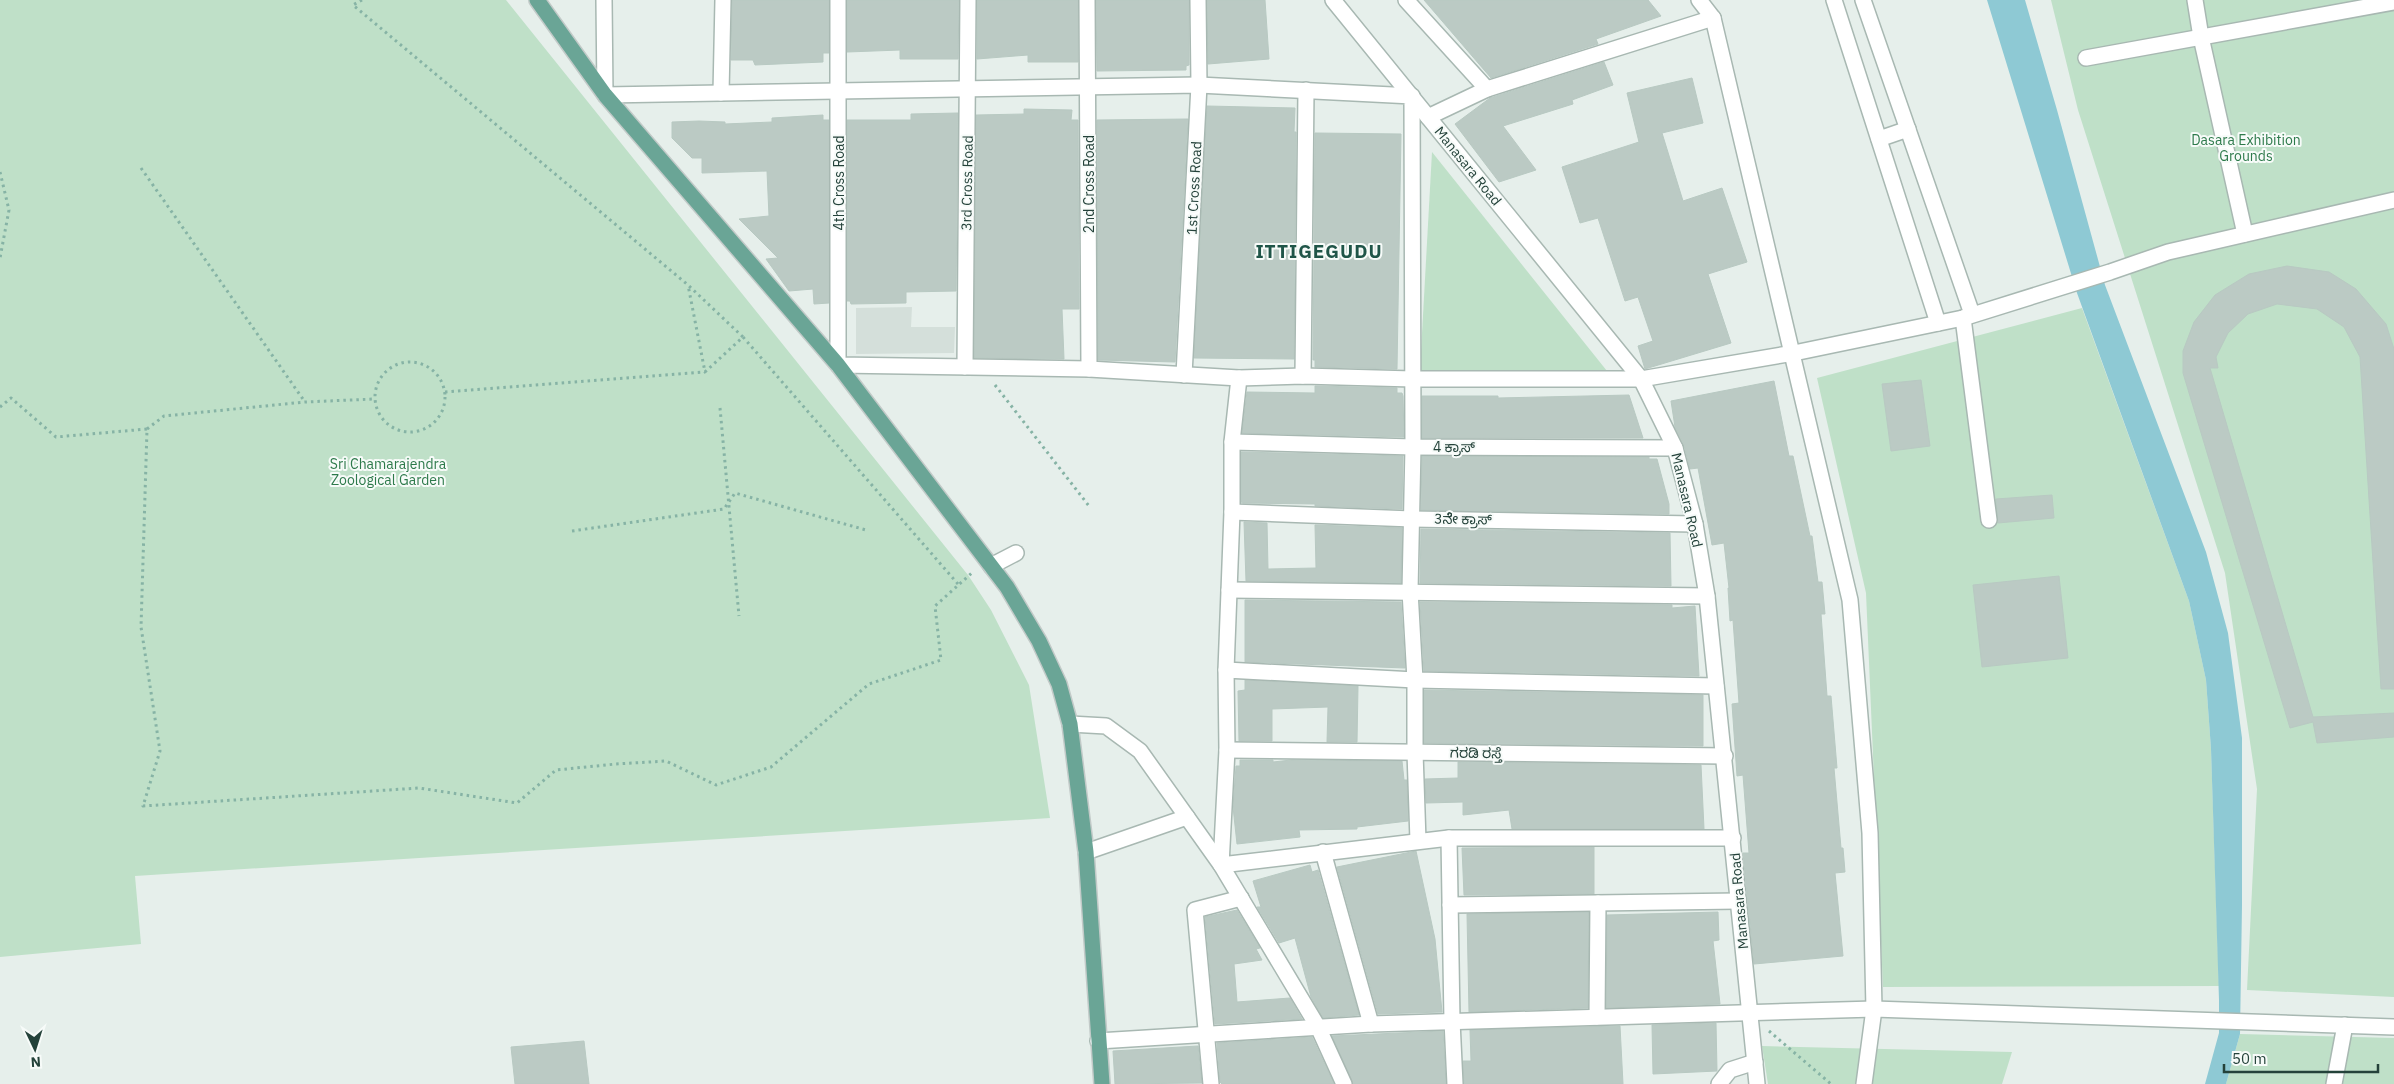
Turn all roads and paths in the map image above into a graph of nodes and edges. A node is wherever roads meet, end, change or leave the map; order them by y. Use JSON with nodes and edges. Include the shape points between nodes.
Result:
{"nodes":[{"id":1,"x":362,"y":0,"type":"edge"},
{"id":2,"x":537,"y":0,"type":"edge"},
{"id":3,"x":604,"y":0,"type":"edge"},
{"id":4,"x":722,"y":0,"type":"edge"},
{"id":5,"x":838,"y":0,"type":"edge"},
{"id":6,"x":968,"y":0,"type":"edge"},
{"id":7,"x":1087,"y":0,"type":"edge"},
{"id":8,"x":1198,"y":0,"type":"edge"},
{"id":9,"x":1333,"y":0,"type":"edge"},
{"id":10,"x":1406,"y":0,"type":"edge"},
{"id":11,"x":1698,"y":0,"type":"edge"},
{"id":12,"x":1834,"y":0,"type":"edge"},
{"id":13,"x":1863,"y":0,"type":"edge"},
{"id":14,"x":2195,"y":0,"type":"edge"},
{"id":15,"x":2394,"y":2,"type":"edge"},
{"id":16,"x":1713,"y":18,"type":"junction"},
{"id":17,"x":2201,"y":37,"type":"junction"},
{"id":18,"x":2086,"y":58,"type":"dead end"},
{"id":19,"x":1199,"y":85,"type":"junction"},
{"id":20,"x":1089,"y":87,"type":"junction"},
{"id":21,"x":968,"y":88,"type":"junction"},
{"id":22,"x":1487,"y":89,"type":"junction"},
{"id":23,"x":1306,"y":90,"type":"junction"},
{"id":24,"x":839,"y":91,"type":"junction"},
{"id":25,"x":721,"y":94,"type":"junction"},
{"id":26,"x":605,"y":96,"type":"junction"},
{"id":27,"x":1412,"y":96,"type":"junction"},
{"id":28,"x":1428,"y":117,"type":"junction"},
{"id":29,"x":1908,"y":129,"type":"junction"},
{"id":30,"x":1879,"y":139,"type":"junction"},
{"id":31,"x":141,"y":168,"type":"dead end"},
{"id":32,"x":0,"y":172,"type":"edge"},
{"id":33,"x":2394,"y":200,"type":"edge"},
{"id":34,"x":2245,"y":234,"type":"junction"},
{"id":35,"x":0,"y":258,"type":"edge"},
{"id":36,"x":688,"y":285,"type":"junction"},
{"id":37,"x":1968,"y":316,"type":"junction"},
{"id":38,"x":1938,"y":323,"type":"junction"},
{"id":39,"x":743,"y":337,"type":"junction"},
{"id":40,"x":1794,"y":354,"type":"junction"},
{"id":41,"x":838,"y":365,"type":"junction"},
{"id":42,"x":965,"y":367,"type":"junction"},
{"id":43,"x":992,"y":367,"type":"junction"},
{"id":44,"x":1089,"y":369,"type":"junction"},
{"id":45,"x":705,"y":372,"type":"junction"},
{"id":46,"x":1184,"y":375,"type":"junction"},
{"id":47,"x":1303,"y":376,"type":"junction"},
{"id":48,"x":1239,"y":378,"type":"junction"},
{"id":49,"x":1413,"y":379,"type":"junction"},
{"id":50,"x":1641,"y":380,"type":"junction"},
{"id":51,"x":445,"y":392,"type":"junction"},
{"id":52,"x":374,"y":399,"type":"junction"},
{"id":53,"x":305,"y":402,"type":"junction"},
{"id":54,"x":0,"y":407,"type":"edge"},
{"id":55,"x":720,"y":408,"type":"dead end"},
{"id":56,"x":147,"y":429,"type":"junction"},
{"id":57,"x":1232,"y":442,"type":"junction"},
{"id":58,"x":1414,"y":446,"type":"junction"},
{"id":59,"x":1675,"y":448,"type":"junction"},
{"id":60,"x":729,"y":503,"type":"junction"},
{"id":61,"x":1089,"y":506,"type":"dead end"},
{"id":62,"x":1232,"y":512,"type":"junction"},
{"id":63,"x":1412,"y":518,"type":"junction"},
{"id":64,"x":1989,"y":520,"type":"dead end"},
{"id":65,"x":1695,"y":524,"type":"junction"},
{"id":66,"x":866,"y":530,"type":"dead end"},
{"id":67,"x":572,"y":531,"type":"dead end"},
{"id":68,"x":1016,"y":553,"type":"dead end"},
{"id":69,"x":988,"y":564,"type":"junction"},
{"id":70,"x":958,"y":584,"type":"junction"},
{"id":71,"x":1230,"y":590,"type":"junction"},
{"id":72,"x":1410,"y":591,"type":"junction"},
{"id":73,"x":1707,"y":596,"type":"junction"},
{"id":74,"x":739,"y":616,"type":"dead end"},
{"id":75,"x":1226,"y":670,"type":"junction"},
{"id":76,"x":1415,"y":680,"type":"junction"},
{"id":77,"x":1716,"y":686,"type":"junction"},
{"id":78,"x":1070,"y":724,"type":"junction"},
{"id":79,"x":1227,"y":750,"type":"junction"},
{"id":80,"x":1415,"y":752,"type":"junction"},
{"id":81,"x":1725,"y":756,"type":"junction"},
{"id":82,"x":1187,"y":817,"type":"junction"},
{"id":83,"x":1449,"y":838,"type":"junction"},
{"id":84,"x":1733,"y":838,"type":"junction"},
{"id":85,"x":1418,"y":841,"type":"junction"},
{"id":86,"x":1086,"y":852,"type":"junction"},
{"id":87,"x":1323,"y":852,"type":"junction"},
{"id":88,"x":1221,"y":865,"type":"junction"},
{"id":89,"x":1241,"y":898,"type":"junction"},
{"id":90,"x":1738,"y":901,"type":"junction"},
{"id":91,"x":1598,"y":903,"type":"junction"},
{"id":92,"x":1450,"y":905,"type":"junction"},
{"id":93,"x":1874,"y":1009,"type":"junction"},
{"id":94,"x":1749,"y":1014,"type":"junction"},
{"id":95,"x":1598,"y":1018,"type":"junction"},
{"id":96,"x":1452,"y":1021,"type":"junction"},
{"id":97,"x":1371,"y":1024,"type":"junction"},
{"id":98,"x":2345,"y":1025,"type":"junction"},
{"id":99,"x":1318,"y":1027,"type":"junction"},
{"id":100,"x":2394,"y":1027,"type":"edge"},
{"id":101,"x":1208,"y":1034,"type":"junction"},
{"id":102,"x":1098,"y":1041,"type":"junction"},
{"id":103,"x":1755,"y":1062,"type":"junction"},
{"id":104,"x":1102,"y":1084,"type":"edge"},
{"id":105,"x":1211,"y":1084,"type":"edge"},
{"id":106,"x":1344,"y":1084,"type":"edge"},
{"id":107,"x":1455,"y":1084,"type":"edge"},
{"id":108,"x":1720,"y":1084,"type":"edge"},
{"id":109,"x":1758,"y":1084,"type":"edge"},
{"id":110,"x":1831,"y":1084,"type":"edge"},
{"id":111,"x":1864,"y":1084,"type":"edge"},
{"id":112,"x":2334,"y":1084,"type":"edge"}],
"edges":[{"from":1,"to":36,"type":"path","via":[[353,5]]},
{"from":2,"to":26,"type":"main road"},
{"from":3,"to":26,"type":"street"},
{"from":4,"to":25,"type":"street"},
{"from":5,"to":24,"type":"street","name":"4th Cross Road"},
{"from":6,"to":21,"type":"street","name":"3rd Cross Road"},
{"from":7,"to":20,"type":"street","name":"2nd Cross Road"},
{"from":8,"to":19,"type":"street","name":"1st Cross Road"},
{"from":9,"to":27,"type":"street","name":"Manasara Road"},
{"from":10,"to":22,"type":"street"},
{"from":11,"to":16,"type":"street"},
{"from":12,"to":30,"type":"street"},
{"from":13,"to":29,"type":"street"},
{"from":14,"to":17,"type":"street"},
{"from":15,"to":17,"type":"street"},
{"from":16,"to":22,"type":"street"},
{"from":16,"to":40,"type":"street"},
{"from":17,"to":18,"type":"street"},
{"from":17,"to":34,"type":"street"},
{"from":19,"to":20,"type":"street"},
{"from":19,"to":23,"type":"street"},
{"from":19,"to":46,"type":"street","name":"1st Cross Road"},
{"from":20,"to":21,"type":"street"},
{"from":20,"to":44,"type":"street","name":"2nd Cross Road"},
{"from":21,"to":24,"type":"street"},
{"from":21,"to":42,"type":"street","name":"3rd Cross Road"},
{"from":22,"to":28,"type":"street"},
{"from":23,"to":27,"type":"street"},
{"from":23,"to":47,"type":"street"},
{"from":24,"to":25,"type":"street"},
{"from":24,"to":41,"type":"street","name":"4th Cross Road"},
{"from":25,"to":26,"type":"street"},
{"from":26,"to":41,"type":"main road"},
{"from":27,"to":28,"type":"street","name":"Manasara Road"},
{"from":27,"to":49,"type":"street"},
{"from":28,"to":50,"type":"street","name":"Manasara Road"},
{"from":29,"to":30,"type":"street"},
{"from":29,"to":37,"type":"street"},
{"from":30,"to":38,"type":"street"},
{"from":31,"to":53,"type":"path"},
{"from":32,"to":35,"type":"path","via":[[9,210]]},
{"from":33,"to":34,"type":"street"},
{"from":34,"to":37,"type":"street","via":[[2168,252]]},
{"from":36,"to":39,"type":"path"},
{"from":36,"to":45,"type":"path"},
{"from":37,"to":38,"type":"street"},
{"from":37,"to":64,"type":"street"},
{"from":38,"to":40,"type":"street"},
{"from":39,"to":45,"type":"path"},
{"from":39,"to":70,"type":"path"},
{"from":40,"to":50,"type":"street"},
{"from":40,"to":93,"type":"street","via":[[1850,600],[1870,833]]},
{"from":41,"to":42,"type":"street"},
{"from":41,"to":69,"type":"main road"},
{"from":42,"to":43,"type":"street"},
{"from":43,"to":44,"type":"street"},
{"from":43,"to":61,"type":"path","via":[[995,387]]},
{"from":44,"to":46,"type":"street"},
{"from":45,"to":51,"type":"path"},
{"from":46,"to":48,"type":"street"},
{"from":47,"to":48,"type":"street"},
{"from":47,"to":49,"type":"street"},
{"from":48,"to":57,"type":"street"},
{"from":49,"to":50,"type":"street"},
{"from":49,"to":58,"type":"street"},
{"from":50,"to":59,"type":"street","name":"Manasara Road"},
{"from":51,"to":52,"type":"path","via":[[434,371],[412,362],[401,363],[381,376]]},
{"from":51,"to":52,"type":"path","via":[[445,404],[434,424],[413,433],[391,428],[376,410]]},
{"from":52,"to":53,"type":"path"},
{"from":53,"to":56,"type":"path","via":[[164,416]]},
{"from":54,"to":56,"type":"path","via":[[11,398],[56,437]]},
{"from":55,"to":60,"type":"path"},
{"from":56,"to":70,"type":"path","via":[[141,627],[160,751],[143,806],[418,788],[517,803],[556,770],[666,760],[716,785],[771,767],[869,684],[942,660],[935,606]]},
{"from":57,"to":58,"type":"street","name":"4 ಕ್ರಾಸ್"},
{"from":57,"to":62,"type":"street"},
{"from":58,"to":59,"type":"street","name":"4 ಕ್ರಾಸ್"},
{"from":58,"to":63,"type":"street"},
{"from":59,"to":65,"type":"street","name":"Manasara Road"},
{"from":60,"to":66,"type":"path","via":[[735,493]]},
{"from":60,"to":67,"type":"path","via":[[724,509]]},
{"from":60,"to":74,"type":"path"},
{"from":62,"to":63,"type":"street","name":"3ನೆೇ ಕ್ರಾಸ್"},
{"from":62,"to":71,"type":"street"},
{"from":63,"to":65,"type":"street","name":"3ನೆೇ ಕ್ರಾಸ್"},
{"from":63,"to":72,"type":"street"},
{"from":65,"to":73,"type":"street","name":"Manasara Road"},
{"from":68,"to":69,"type":"street"},
{"from":69,"to":70,"type":"path"},
{"from":69,"to":78,"type":"main road","via":[[1007,587],[1039,641],[1059,684]]},
{"from":71,"to":72,"type":"street"},
{"from":71,"to":75,"type":"street"},
{"from":72,"to":73,"type":"street"},
{"from":72,"to":76,"type":"street"},
{"from":73,"to":77,"type":"street","name":"Manasara Road"},
{"from":75,"to":76,"type":"street"},
{"from":75,"to":79,"type":"street"},
{"from":76,"to":77,"type":"street"},
{"from":76,"to":80,"type":"street"},
{"from":77,"to":81,"type":"street","name":"Manasara Road"},
{"from":78,"to":82,"type":"street","via":[[1106,726],[1140,751]]},
{"from":78,"to":86,"type":"main road"},
{"from":79,"to":80,"type":"street","name":"ಗರಡಿ ರಸ್ತೆ"},
{"from":79,"to":88,"type":"street"},
{"from":80,"to":81,"type":"street","name":"ಗರಡಿ ರಸ್ತೆ"},
{"from":80,"to":85,"type":"street"},
{"from":81,"to":84,"type":"street","name":"Manasara Road"},
{"from":82,"to":86,"type":"street"},
{"from":82,"to":88,"type":"street"},
{"from":83,"to":84,"type":"street"},
{"from":83,"to":85,"type":"street"},
{"from":83,"to":92,"type":"street"},
{"from":84,"to":90,"type":"street","name":"Manasara Road"},
{"from":85,"to":87,"type":"street"},
{"from":86,"to":102,"type":"main road"},
{"from":87,"to":88,"type":"street"},
{"from":87,"to":97,"type":"street"},
{"from":88,"to":89,"type":"street"},
{"from":89,"to":99,"type":"street"},
{"from":89,"to":101,"type":"street","via":[[1196,910]]},
{"from":90,"to":91,"type":"street"},
{"from":90,"to":94,"type":"street","name":"Manasara Road"},
{"from":91,"to":92,"type":"street"},
{"from":91,"to":95,"type":"street"},
{"from":92,"to":96,"type":"street"},
{"from":93,"to":94,"type":"street"},
{"from":93,"to":98,"type":"street"},
{"from":93,"to":111,"type":"street"},
{"from":94,"to":95,"type":"street"},
{"from":94,"to":103,"type":"street","name":"Manasara Road"},
{"from":94,"to":110,"type":"path"},
{"from":95,"to":96,"type":"street"},
{"from":96,"to":97,"type":"street"},
{"from":96,"to":107,"type":"street"},
{"from":97,"to":99,"type":"street"},
{"from":98,"to":100,"type":"street"},
{"from":98,"to":112,"type":"street"},
{"from":99,"to":101,"type":"street"},
{"from":99,"to":106,"type":"street"},
{"from":101,"to":102,"type":"street"},
{"from":101,"to":105,"type":"street"},
{"from":102,"to":104,"type":"main road"},
{"from":103,"to":108,"type":"street","via":[[1730,1070]]},
{"from":103,"to":109,"type":"street","name":"Manasara Road"}]}
